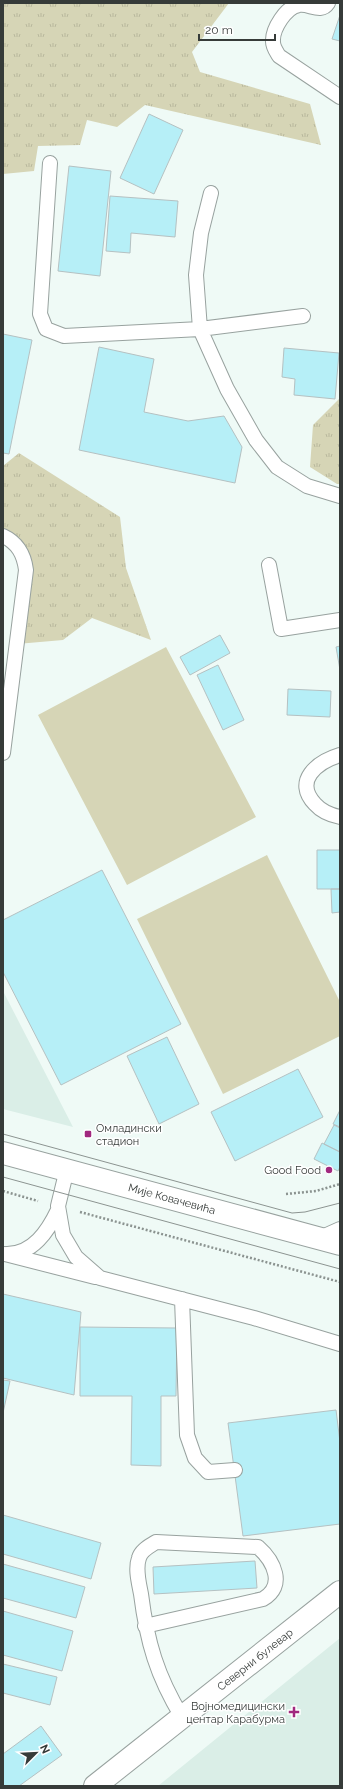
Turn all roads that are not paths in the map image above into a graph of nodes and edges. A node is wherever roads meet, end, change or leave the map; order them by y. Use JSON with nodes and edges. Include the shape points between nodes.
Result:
{"nodes":[{"id":1,"x":328,"y":3,"type":"edge"},
{"id":2,"x":340,"y":97,"type":"edge"},
{"id":3,"x":50,"y":163,"type":"dead end"},
{"id":4,"x":211,"y":192,"type":"dead end"},
{"id":5,"x":303,"y":316,"type":"dead end"},
{"id":6,"x":200,"y":329,"type":"junction"},
{"id":7,"x":340,"y":496,"type":"edge"},
{"id":8,"x":3,"y":536,"type":"edge"},
{"id":9,"x":269,"y":565,"type":"dead end"},
{"id":10,"x":340,"y":620,"type":"edge"},
{"id":11,"x":3,"y":753,"type":"edge"},
{"id":12,"x":340,"y":755,"type":"edge"},
{"id":13,"x":340,"y":817,"type":"edge"},
{"id":14,"x":3,"y":1153,"type":"edge"},
{"id":15,"x":67,"y":1169,"type":"junction"},
{"id":16,"x":58,"y":1208,"type":"junction"},
{"id":17,"x":340,"y":1229,"type":"edge"},
{"id":18,"x":330,"y":1241,"type":"edge"},
{"id":19,"x":4,"y":1254,"type":"edge"},
{"id":20,"x":100,"y":1278,"type":"junction"},
{"id":21,"x":182,"y":1299,"type":"junction"},
{"id":22,"x":340,"y":1344,"type":"edge"},
{"id":23,"x":235,"y":1470,"type":"dead end"},
{"id":24,"x":340,"y":1592,"type":"edge"},
{"id":25,"x":145,"y":1626,"type":"junction"},
{"id":26,"x":182,"y":1717,"type":"junction"},
{"id":27,"x":95,"y":1786,"type":"edge"}],
"edges":[{"from":1,"to":2,"type":"lane","via":[[320,8],[299,5],[286,11],[272,40],[279,56]]},
{"from":3,"to":6,"type":"lane","via":[[40,314],[46,329],[64,336]]},
{"from":4,"to":6,"type":"lane","via":[[201,233],[196,275]]},
{"from":5,"to":6,"type":"lane"},
{"from":6,"to":7,"type":"lane","via":[[227,389],[256,440],[277,467],[307,486]]},
{"from":8,"to":11,"type":"lane","via":[[12,540],[19,549],[26,570]]},
{"from":9,"to":10,"type":"lane","via":[[281,629]]},
{"from":12,"to":13,"type":"lane","via":[[328,759],[313,770],[306,785],[307,793],[318,807],[325,813]]},
{"from":14,"to":15,"type":"main road","name":"Мије Ковачевића"},
{"from":15,"to":16,"type":"lane"},
{"from":15,"to":18,"type":"main road","name":"Мије Ковачевића"},
{"from":16,"to":19,"type":"lane","via":[[41,1238],[15,1254]]},
{"from":16,"to":20,"type":"lane","via":[[62,1235],[76,1257]]},
{"from":17,"to":18,"type":"lane"},
{"from":19,"to":20,"type":"lane"},
{"from":20,"to":21,"type":"lane"},
{"from":21,"to":22,"type":"lane"},
{"from":21,"to":23,"type":"lane","via":[[187,1434],[195,1458],[208,1472]]},
{"from":24,"to":26,"type":"main road","name":"Северни булевар"},
{"from":25,"to":25,"type":"lane","via":[[138,1572],[139,1557],[156,1542],[258,1547],[267,1555],[274,1569],[276,1584],[271,1595]]},
{"from":25,"to":26,"type":"lane","via":[[162,1682]]},
{"from":26,"to":27,"type":"main road","name":"Северни булевар"}]}
